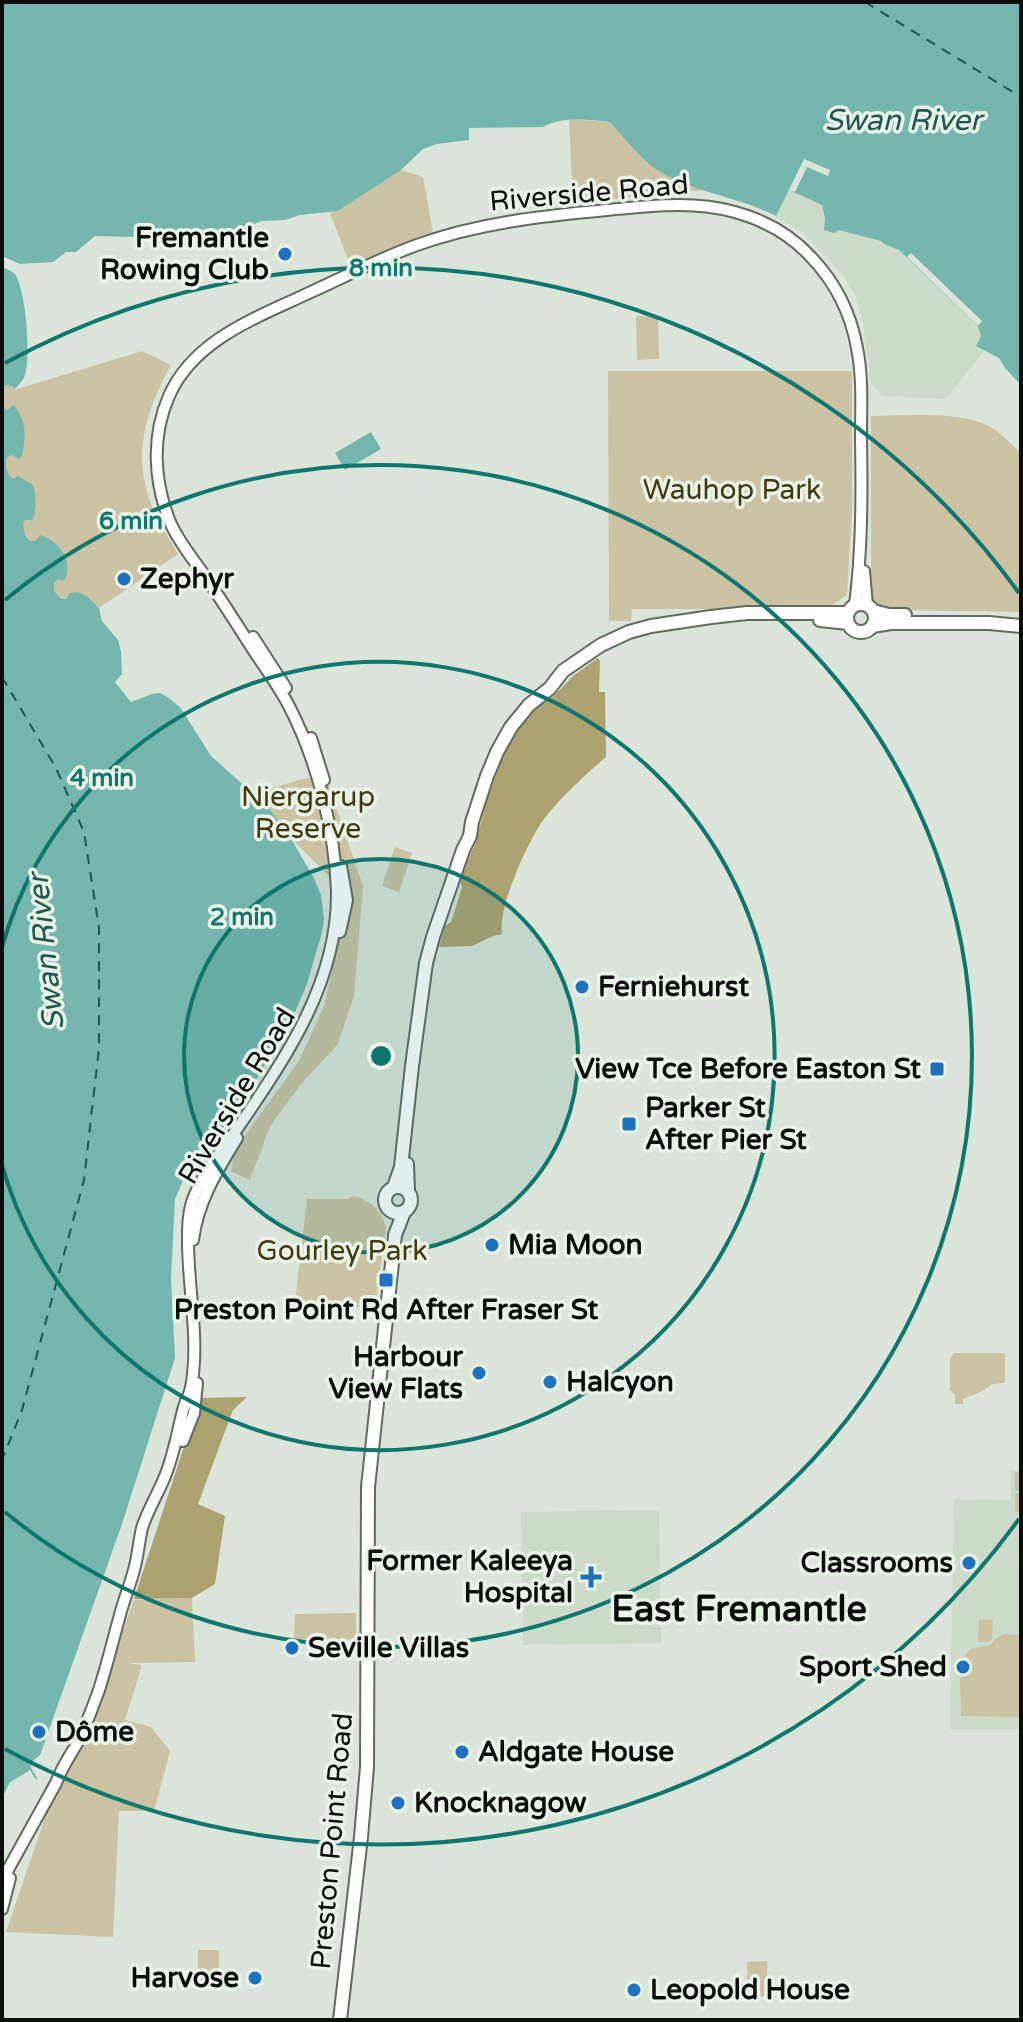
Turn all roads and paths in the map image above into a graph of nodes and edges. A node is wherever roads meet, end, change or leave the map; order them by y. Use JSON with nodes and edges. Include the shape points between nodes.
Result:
{"nodes":[{"id":1,"x":167,"y":510,"type":"junction"},
{"id":2,"x":858,"y":612,"type":"junction"},
{"id":3,"x":1021,"y":618,"type":"edge"},
{"id":4,"x":872,"y":626,"type":"junction"},
{"id":5,"x":1021,"y":626,"type":"edge"},
{"id":6,"x":394,"y":1187,"type":"junction"},
{"id":7,"x":408,"y":1191,"type":"junction"},
{"id":8,"x":398,"y":1212,"type":"junction"},
{"id":9,"x":2,"y":1884,"type":"edge"},
{"id":10,"x":2,"y":1909,"type":"edge"},
{"id":11,"x":340,"y":2020,"type":"edge"}],
"edges":[{"from":1,"to":2,"type":"street","name":"Riverside Road","via":[[156,464],[161,417],[187,368],[237,327],[408,249],[471,229],[525,218],[701,205],[765,222],[794,240],[833,285],[848,313],[857,348],[861,409],[865,545]]},
{"from":1,"to":9,"type":"street","name":"Riverside Road","via":[[181,541],[279,689],[301,732],[331,839],[335,925],[317,993],[295,1040],[213,1161],[193,1200],[188,1255],[193,1371],[178,1437],[140,1534],[93,1705]]},
{"from":1,"to":10,"type":"street","name":"Riverside Road","via":[[300,713],[328,791],[347,900],[315,1011],[206,1192],[195,1221],[199,1331],[194,1413],[148,1529],[96,1709],[10,1876]]},
{"from":2,"to":3,"type":"main road","name":"Preston Point Road"},
{"from":2,"to":4,"type":"main road","via":[[874,620]]},
{"from":2,"to":4,"type":"main road","via":[[854,630]]},
{"from":2,"to":6,"type":"main road","name":"Preston Point Road","via":[[735,614],[629,632],[563,671],[511,727],[487,776],[430,946]]},
{"from":2,"to":7,"type":"main road","name":"Preston Point Road","via":[[822,620],[709,623],[638,636],[569,676],[516,731],[497,768],[437,946],[417,1067]]},
{"from":4,"to":5,"type":"main road"},
{"from":6,"to":7,"type":"main road"},
{"from":6,"to":8,"type":"main road","name":"Preston Point Road","via":[[385,1199],[387,1207]]},
{"from":7,"to":8,"type":"main road","name":"Preston Point Road","via":[[411,1202]]},
{"from":8,"to":11,"type":"main road","name":"Preston Point Road","via":[[368,1487],[367,1767]]}]}
